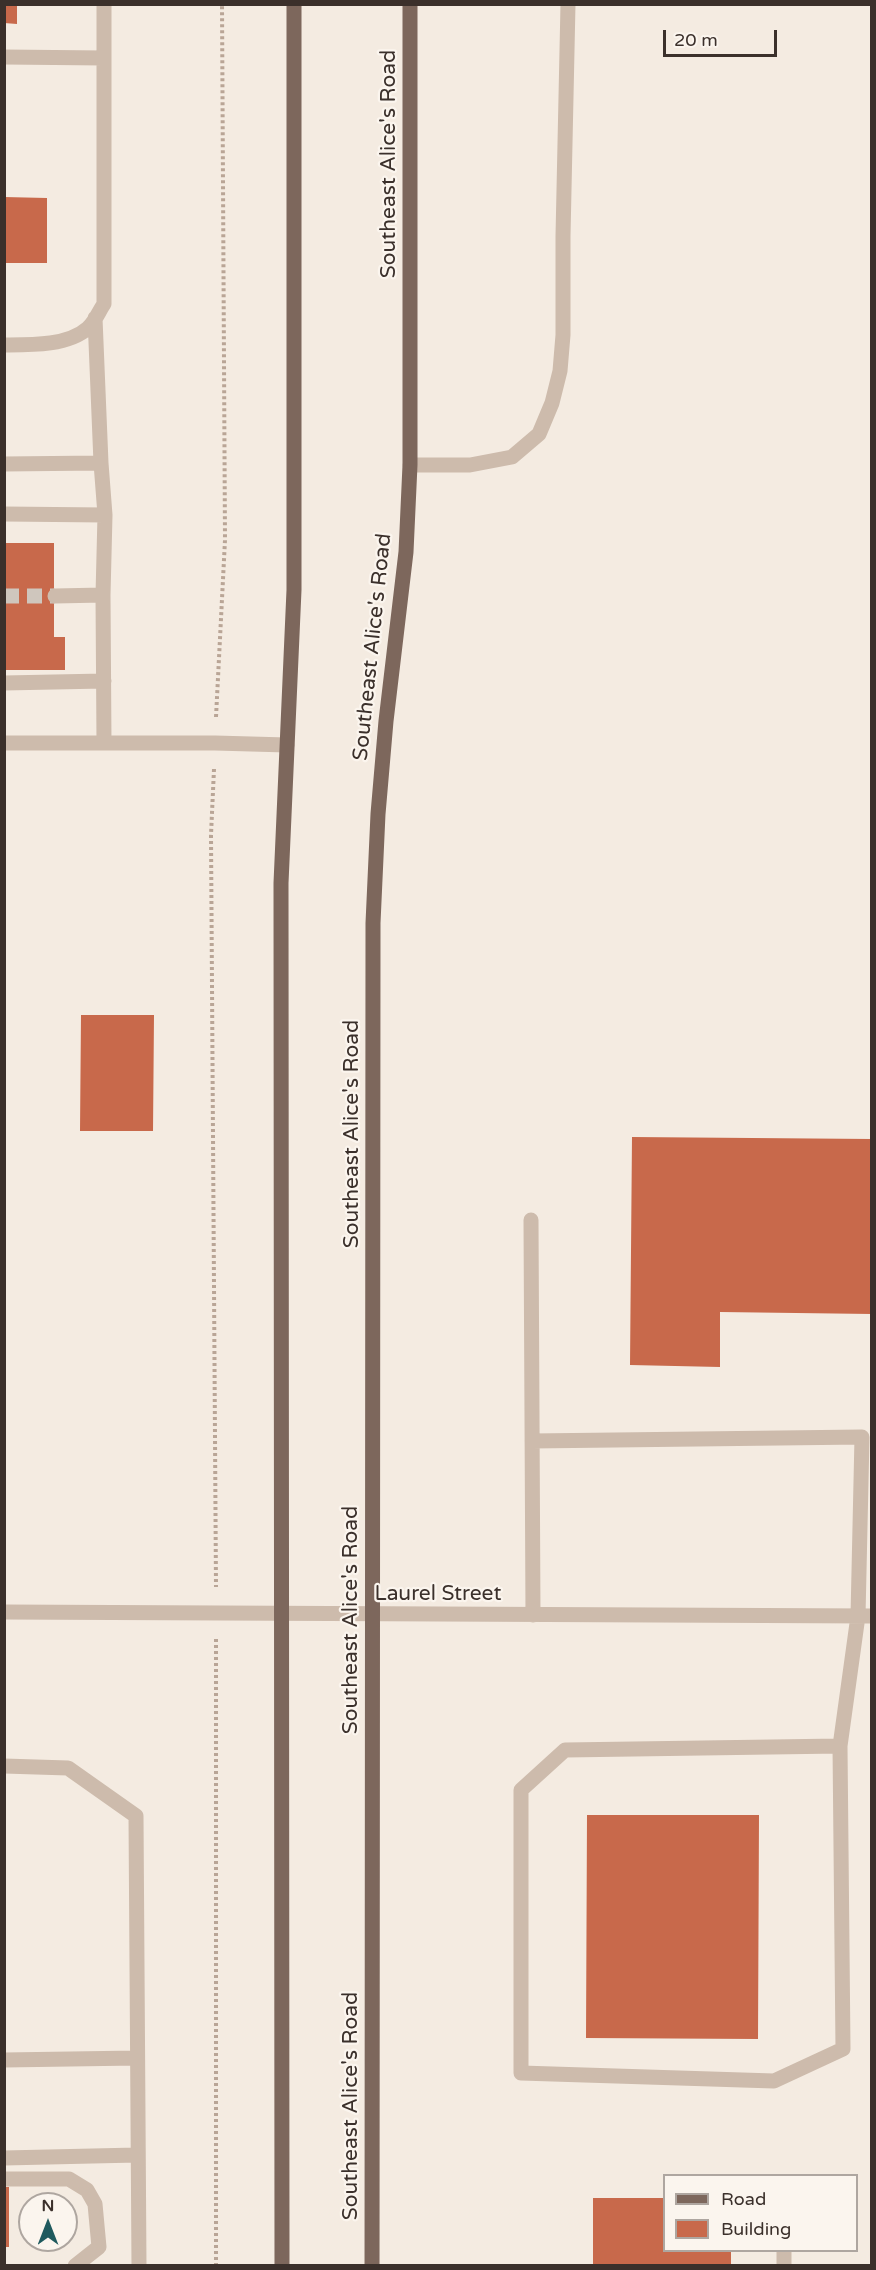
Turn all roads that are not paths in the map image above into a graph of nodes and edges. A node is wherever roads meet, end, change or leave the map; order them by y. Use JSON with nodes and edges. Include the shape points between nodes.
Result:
{"nodes":[{"id":1,"x":104,"y":4,"type":"edge"},
{"id":2,"x":294,"y":4,"type":"edge"},
{"id":3,"x":410,"y":4,"type":"edge"},
{"id":4,"x":568,"y":4,"type":"edge"},
{"id":5,"x":4,"y":57,"type":"edge"},
{"id":6,"x":104,"y":58,"type":"junction"},
{"id":7,"x":95,"y":318,"type":"junction"},
{"id":8,"x":4,"y":345,"type":"edge"},
{"id":9,"x":101,"y":463,"type":"junction"},
{"id":10,"x":4,"y":464,"type":"edge"},
{"id":11,"x":410,"y":465,"type":"junction"},
{"id":12,"x":4,"y":514,"type":"edge"},
{"id":13,"x":105,"y":515,"type":"junction"},
{"id":14,"x":103,"y":595,"type":"junction"},
{"id":15,"x":55,"y":596,"type":"tunnel mouth"},
{"id":16,"x":104,"y":681,"type":"junction"},
{"id":17,"x":4,"y":683,"type":"edge"},
{"id":18,"x":4,"y":743,"type":"edge"},
{"id":19,"x":104,"y":743,"type":"junction"},
{"id":20,"x":287,"y":745,"type":"junction"},
{"id":21,"x":531,"y":1220,"type":"dead end"},
{"id":22,"x":532,"y":1441,"type":"junction"},
{"id":23,"x":4,"y":1612,"type":"edge"},
{"id":24,"x":282,"y":1614,"type":"junction"},
{"id":25,"x":372,"y":1615,"type":"junction"},
{"id":26,"x":533,"y":1615,"type":"junction"},
{"id":27,"x":865,"y":1616,"type":"edge"},
{"id":28,"x":840,"y":1746,"type":"junction"},
{"id":29,"x":4,"y":1766,"type":"edge"},
{"id":30,"x":137,"y":2058,"type":"junction"},
{"id":31,"x":4,"y":2060,"type":"edge"},
{"id":32,"x":137,"y":2155,"type":"junction"},
{"id":33,"x":4,"y":2158,"type":"edge"},
{"id":34,"x":4,"y":2179,"type":"edge"},
{"id":35,"x":99,"y":2247,"type":"junction"},
{"id":36,"x":75,"y":2265,"type":"edge"},
{"id":37,"x":92,"y":2265,"type":"edge"},
{"id":38,"x":139,"y":2265,"type":"edge"},
{"id":39,"x":282,"y":2265,"type":"edge"},
{"id":40,"x":372,"y":2265,"type":"edge"}],
"edges":[{"from":1,"to":6,"type":"street"},
{"from":2,"to":20,"type":"main road","via":[[294,590]]},
{"from":3,"to":11,"type":"main road","name":"Southeast Alice's Road"},
{"from":4,"to":11,"type":"street","via":[[564,335],[552,403],[539,434],[512,457],[470,465]]},
{"from":5,"to":6,"type":"street"},
{"from":6,"to":7,"type":"street","via":[[104,304]]},
{"from":7,"to":8,"type":"street","via":[[89,328],[63,341]]},
{"from":7,"to":9,"type":"street"},
{"from":9,"to":10,"type":"street"},
{"from":9,"to":13,"type":"street"},
{"from":11,"to":25,"type":"main road","name":"Southeast Alice's Road","via":[[406,552],[378,814],[373,923]]},
{"from":12,"to":13,"type":"street"},
{"from":13,"to":14,"type":"street"},
{"from":14,"to":15,"type":"street"},
{"from":14,"to":16,"type":"street"},
{"from":16,"to":17,"type":"street"},
{"from":16,"to":19,"type":"street"},
{"from":18,"to":19,"type":"street"},
{"from":19,"to":20,"type":"street"},
{"from":20,"to":24,"type":"main road","via":[[281,883]]},
{"from":21,"to":22,"type":"street"},
{"from":22,"to":26,"type":"street"},
{"from":22,"to":27,"type":"street","via":[[862,1437]]},
{"from":23,"to":24,"type":"street","name":"Laurel Street"},
{"from":24,"to":25,"type":"street","name":"Laurel Street"},
{"from":24,"to":39,"type":"main road"},
{"from":25,"to":26,"type":"street","name":"Laurel Street"},
{"from":25,"to":40,"type":"main road","name":"Southeast Alice's Road"},
{"from":26,"to":27,"type":"street","name":"Laurel Street"},
{"from":27,"to":28,"type":"street"},
{"from":28,"to":28,"type":"street","via":[[843,2049],[774,2081],[521,2073],[521,1790],[565,1750]]},
{"from":29,"to":30,"type":"street","via":[[68,1768],[136,1816]]},
{"from":30,"to":31,"type":"street"},
{"from":30,"to":32,"type":"street"},
{"from":32,"to":33,"type":"street"},
{"from":32,"to":38,"type":"street"},
{"from":34,"to":35,"type":"street","via":[[69,2178],[87,2190],[95,2204]]},
{"from":35,"to":36,"type":"street"},
{"from":35,"to":37,"type":"street"}]}
